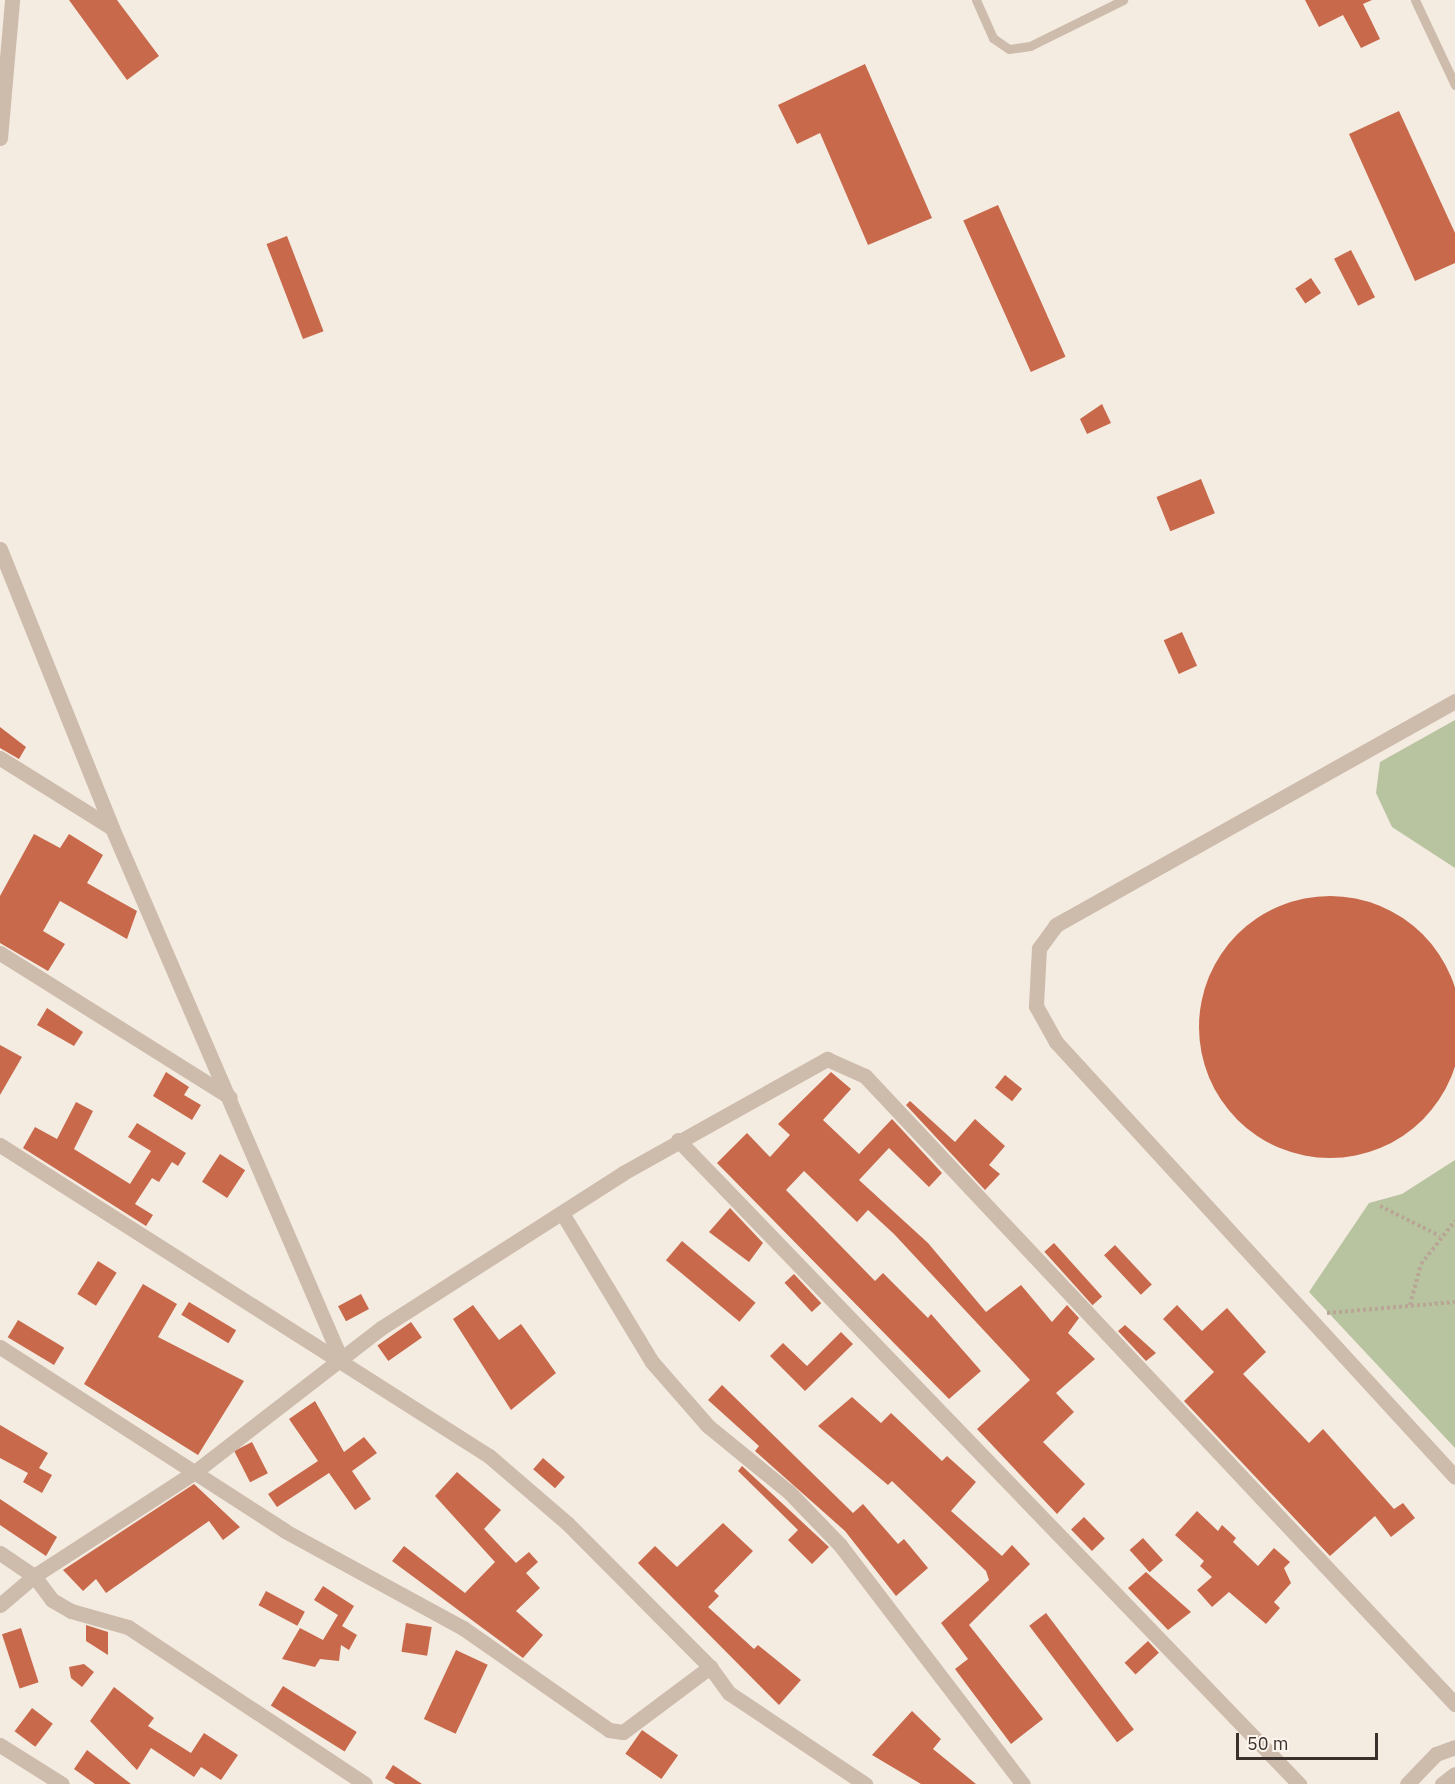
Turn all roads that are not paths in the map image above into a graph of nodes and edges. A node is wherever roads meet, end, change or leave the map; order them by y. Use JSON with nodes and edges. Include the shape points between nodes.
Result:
{"nodes":[{"id":1,"x":12,"y":0,"type":"edge"},
{"id":2,"x":976,"y":0,"type":"edge"},
{"id":3,"x":1415,"y":0,"type":"edge"},
{"id":4,"x":1118,"y":1,"type":"edge"},
{"id":5,"x":1455,"y":85,"type":"edge"},
{"id":6,"x":0,"y":138,"type":"edge"},
{"id":7,"x":0,"y":549,"type":"edge"},
{"id":8,"x":1455,"y":701,"type":"edge"},
{"id":9,"x":0,"y":758,"type":"edge"},
{"id":10,"x":112,"y":828,"type":"junction"},
{"id":11,"x":0,"y":953,"type":"edge"},
{"id":12,"x":230,"y":1097,"type":"junction"},
{"id":13,"x":678,"y":1140,"type":"junction"},
{"id":14,"x":0,"y":1145,"type":"edge"},
{"id":15,"x":562,"y":1213,"type":"junction"},
{"id":16,"x":0,"y":1347,"type":"edge"},
{"id":17,"x":340,"y":1357,"type":"junction"},
{"id":18,"x":196,"y":1471,"type":"junction"},
{"id":19,"x":1455,"y":1477,"type":"edge"},
{"id":20,"x":0,"y":1553,"type":"edge"},
{"id":21,"x":34,"y":1576,"type":"junction"},
{"id":22,"x":0,"y":1605,"type":"edge"},
{"id":23,"x":710,"y":1667,"type":"junction"},
{"id":24,"x":1455,"y":1704,"type":"edge"},
{"id":25,"x":0,"y":1745,"type":"edge"},
{"id":26,"x":1455,"y":1747,"type":"edge"},
{"id":27,"x":1455,"y":1774,"type":"edge"},
{"id":28,"x":62,"y":1784,"type":"edge"},
{"id":29,"x":365,"y":1784,"type":"edge"},
{"id":30,"x":865,"y":1784,"type":"edge"},
{"id":31,"x":1023,"y":1784,"type":"edge"},
{"id":32,"x":1299,"y":1784,"type":"edge"},
{"id":33,"x":1407,"y":1784,"type":"edge"},
{"id":34,"x":1442,"y":1784,"type":"edge"}],
"edges":[{"from":1,"to":6,"type":"street"},
{"from":2,"to":4,"type":"lane","via":[[993,38],[1009,50],[1030,46]]},
{"from":3,"to":5,"type":"lane"},
{"from":7,"to":10,"type":"street"},
{"from":8,"to":19,"type":"street","via":[[1056,925],[1039,948],[1036,1006],[1056,1042]]},
{"from":9,"to":10,"type":"street"},
{"from":10,"to":12,"type":"street"},
{"from":11,"to":12,"type":"street"},
{"from":12,"to":17,"type":"street"},
{"from":13,"to":15,"type":"street"},
{"from":13,"to":24,"type":"street","via":[[827,1059],[865,1076]]},
{"from":13,"to":32,"type":"street"},
{"from":14,"to":17,"type":"street"},
{"from":15,"to":17,"type":"street"},
{"from":15,"to":31,"type":"street","via":[[652,1362],[708,1426],[789,1492],[840,1545]]},
{"from":16,"to":18,"type":"street"},
{"from":17,"to":18,"type":"street"},
{"from":17,"to":23,"type":"street","via":[[489,1456],[567,1523]]},
{"from":18,"to":21,"type":"street"},
{"from":18,"to":23,"type":"street","via":[[340,1564],[463,1628],[609,1730],[622,1732]]},
{"from":20,"to":21,"type":"street"},
{"from":21,"to":22,"type":"street"},
{"from":21,"to":29,"type":"street","via":[[52,1599],[71,1611],[128,1627]]},
{"from":23,"to":30,"type":"street","via":[[729,1693]]},
{"from":25,"to":28,"type":"street"},
{"from":26,"to":33,"type":"street","via":[[1436,1754]]},
{"from":27,"to":34,"type":"street"}]}
